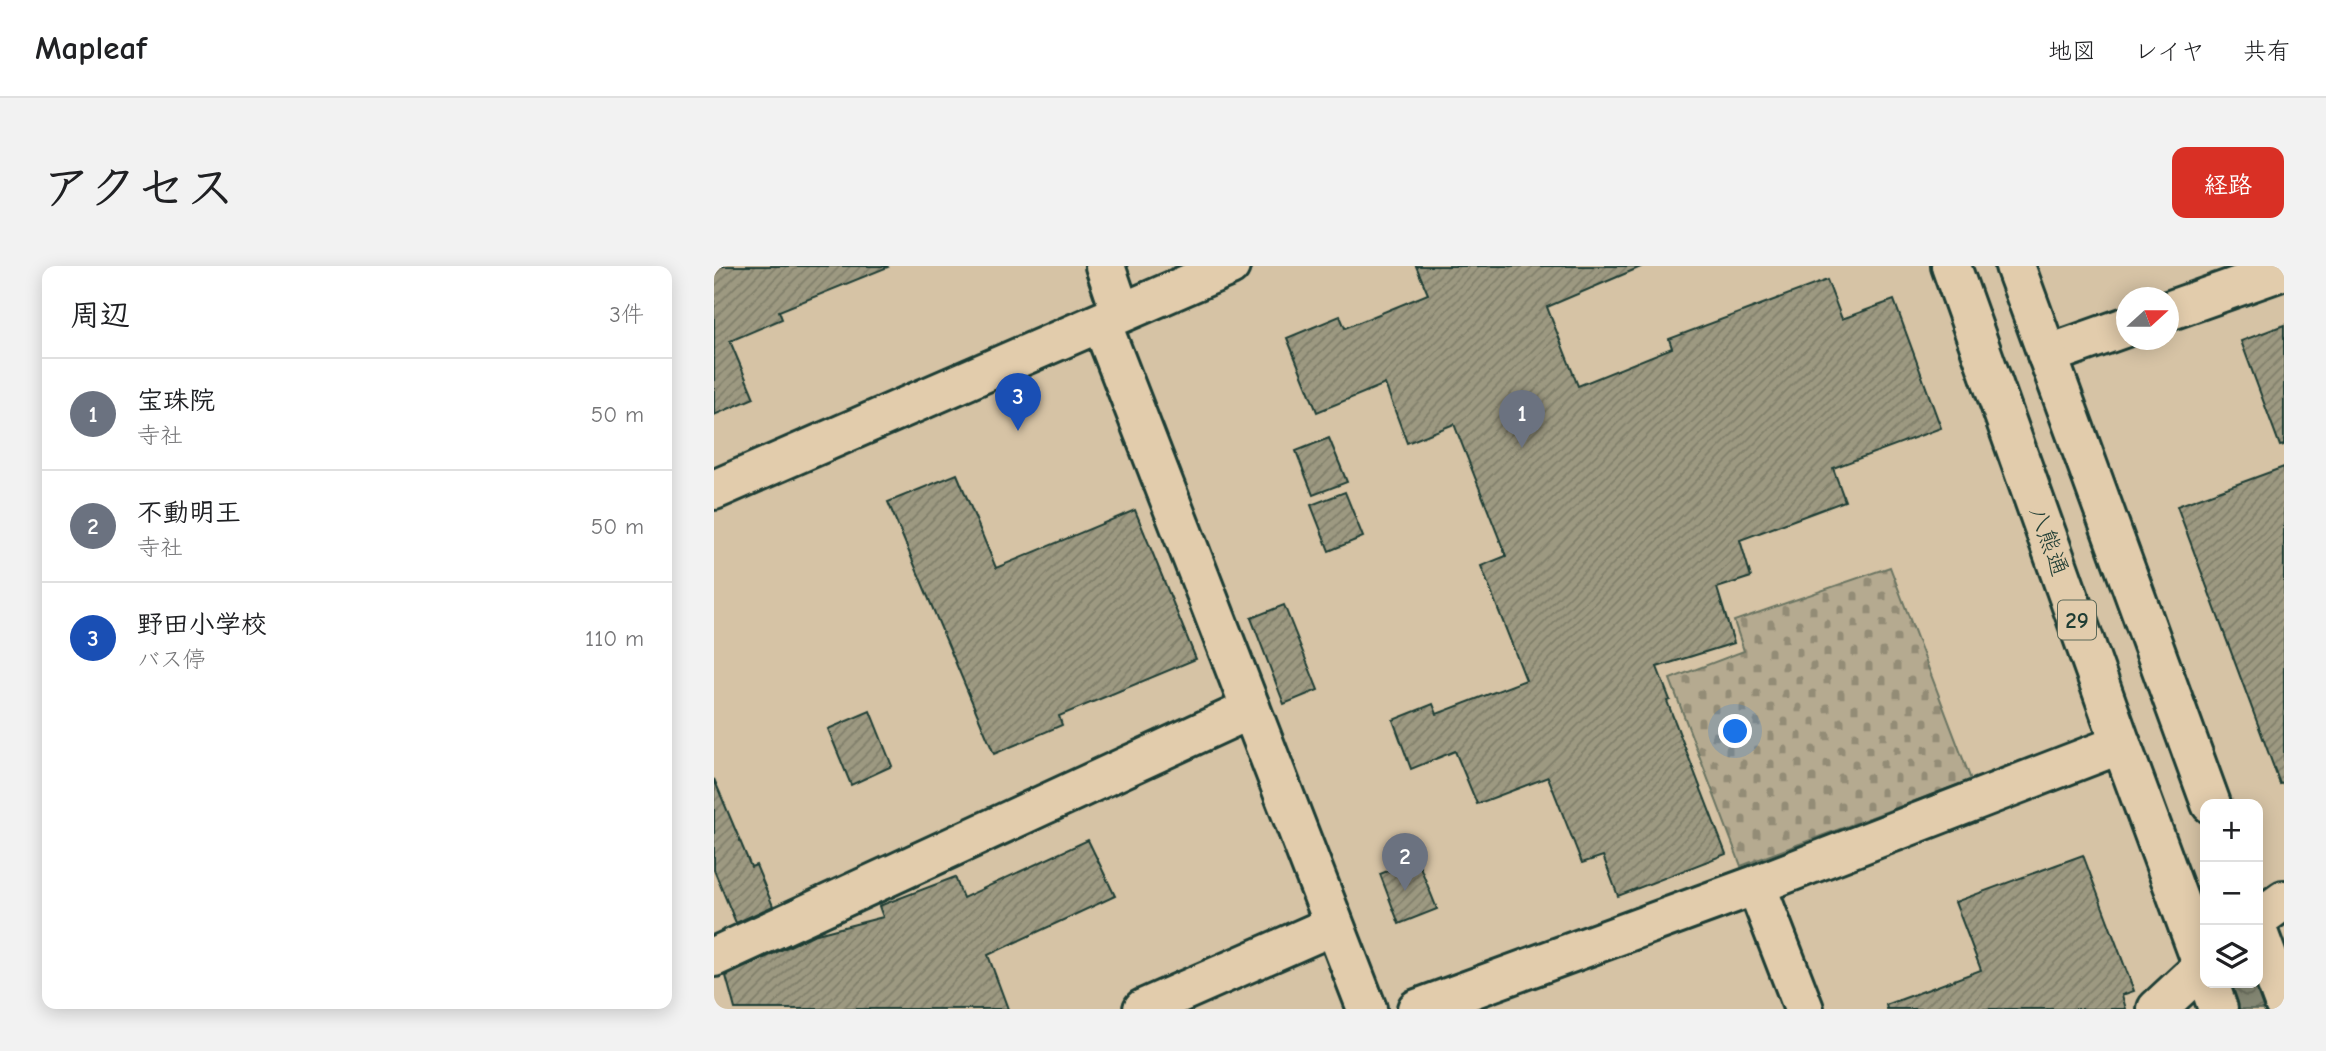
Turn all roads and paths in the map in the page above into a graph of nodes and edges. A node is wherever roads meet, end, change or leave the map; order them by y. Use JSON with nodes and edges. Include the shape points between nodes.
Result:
{"nodes":[{"id":1,"x":1105,"y":266,"type":"edge"},
{"id":2,"x":1230,"y":266,"type":"edge"},
{"id":3,"x":1951,"y":266,"type":"edge"},
{"id":4,"x":2015,"y":266,"type":"edge"},
{"id":5,"x":2284,"y":270,"type":"edge"},
{"id":6,"x":2179,"y":308,"type":"edge"},
{"id":7,"x":1111,"y":318,"type":"junction"},
{"id":8,"x":2116,"y":331,"type":"edge"},
{"id":9,"x":2047,"y":355,"type":"junction"},
{"id":10,"x":714,"y":490,"type":"edge"},
{"id":11,"x":1251,"y":709,"type":"junction"},
{"id":12,"x":2121,"y":744,"type":"junction"},
{"id":13,"x":2209,"y":799,"type":"edge"},
{"id":14,"x":1756,"y":885,"type":"junction"},
{"id":15,"x":2284,"y":900,"type":"edge"},
{"id":16,"x":1334,"y":925,"type":"junction"},
{"id":17,"x":2263,"y":926,"type":"edge"},
{"id":18,"x":2263,"y":943,"type":"edge"},
{"id":19,"x":714,"y":957,"type":"edge"},
{"id":20,"x":2200,"y":959,"type":"edge"},
{"id":21,"x":2201,"y":988,"type":"edge"},
{"id":22,"x":2284,"y":1003,"type":"edge"},
{"id":23,"x":1143,"y":1009,"type":"edge"},
{"id":24,"x":1367,"y":1009,"type":"edge"},
{"id":25,"x":1417,"y":1009,"type":"edge"},
{"id":26,"x":1804,"y":1009,"type":"edge"},
{"id":27,"x":2157,"y":1009,"type":"edge"}],
"edges":[{"from":1,"to":7,"type":"street"},
{"from":2,"to":7,"type":"street"},
{"from":3,"to":12,"type":"street","name":"八熊通","number":"29"},
{"from":4,"to":9,"type":"street"},
{"from":5,"to":6,"type":"street"},
{"from":7,"to":10,"type":"street"},
{"from":7,"to":11,"type":"street"},
{"from":8,"to":9,"type":"street"},
{"from":9,"to":13,"type":"street"},
{"from":11,"to":16,"type":"street"},
{"from":11,"to":19,"type":"street"},
{"from":12,"to":14,"type":"street"},
{"from":12,"to":20,"type":"street","name":"八熊通","number":"29"},
{"from":14,"to":25,"type":"street"},
{"from":14,"to":26,"type":"street"},
{"from":15,"to":17,"type":"street"},
{"from":16,"to":23,"type":"street"},
{"from":16,"to":24,"type":"street"},
{"from":18,"to":22,"type":"street"},
{"from":21,"to":27,"type":"street"}]}
